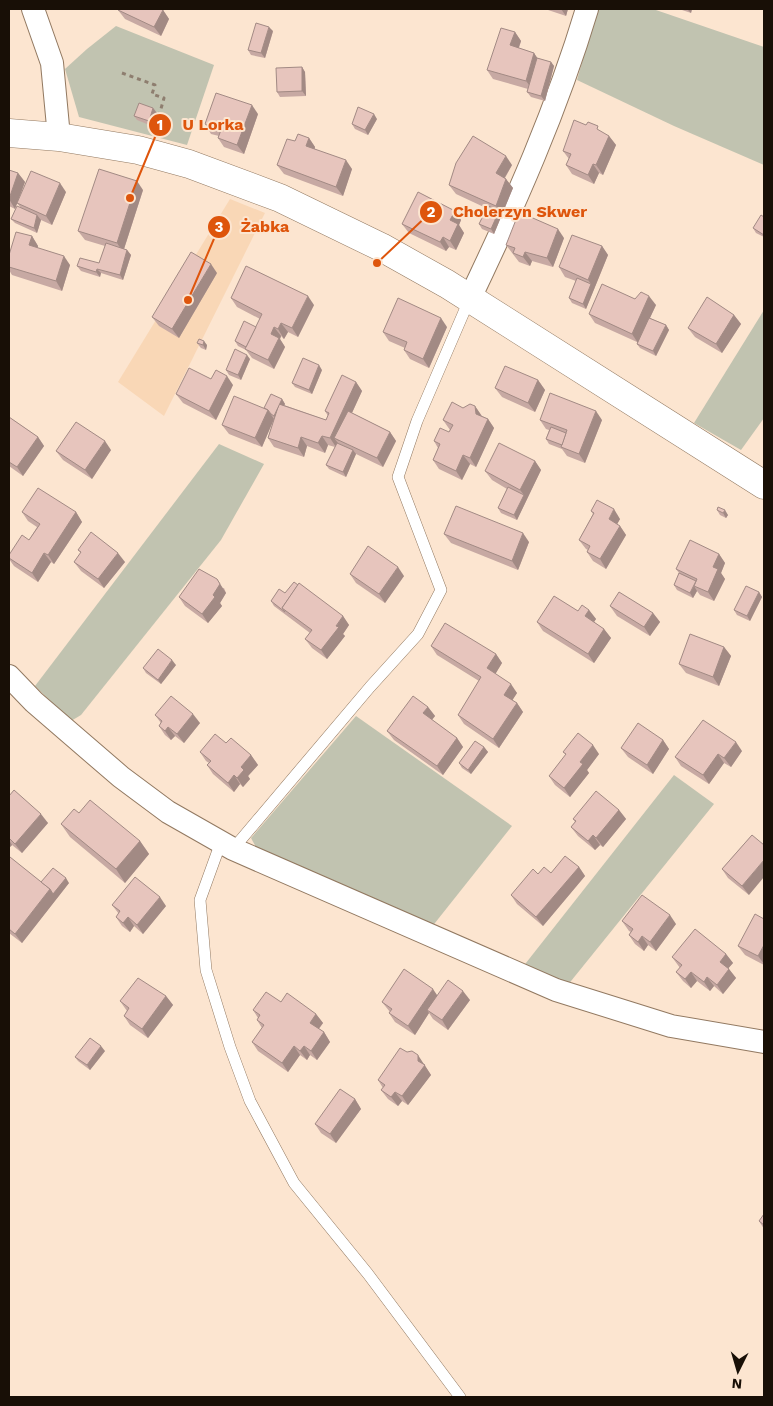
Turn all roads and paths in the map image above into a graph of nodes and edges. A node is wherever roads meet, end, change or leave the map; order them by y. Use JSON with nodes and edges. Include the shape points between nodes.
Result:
{"nodes":[{"id":1,"x":33,"y":9,"type":"edge"},
{"id":2,"x":588,"y":9,"type":"edge"},
{"id":3,"x":122,"y":73,"type":"dead end"},
{"id":4,"x":154,"y":132,"type":"dead end"},
{"id":5,"x":9,"y":133,"type":"edge"},
{"id":6,"x":59,"y":137,"type":"junction"},
{"id":7,"x":470,"y":298,"type":"junction"},
{"id":8,"x":764,"y":485,"type":"edge"},
{"id":9,"x":9,"y":676,"type":"edge"},
{"id":10,"x":227,"y":845,"type":"junction"},
{"id":11,"x":764,"y":1042,"type":"edge"},
{"id":12,"x":460,"y":1397,"type":"edge"}],
"edges":[{"from":1,"to":6,"type":"street","via":[[52,63]]},
{"from":2,"to":7,"type":"street","via":[[512,212]]},
{"from":3,"to":4,"type":"path","via":[[155,84],[152,94],[164,98]]},
{"from":5,"to":6,"type":"street"},
{"from":6,"to":7,"type":"street","via":[[153,153],[268,193],[381,247]]},
{"from":7,"to":8,"type":"street"},
{"from":7,"to":10,"type":"lane","via":[[417,421],[398,477],[441,590],[418,634]]},
{"from":9,"to":10,"type":"street","via":[[34,702],[121,777],[168,812]]},
{"from":10,"to":11,"type":"street","via":[[556,990],[670,1026]]},
{"from":10,"to":12,"type":"lane","via":[[200,900],[206,970],[250,1101],[294,1182]]}]}
